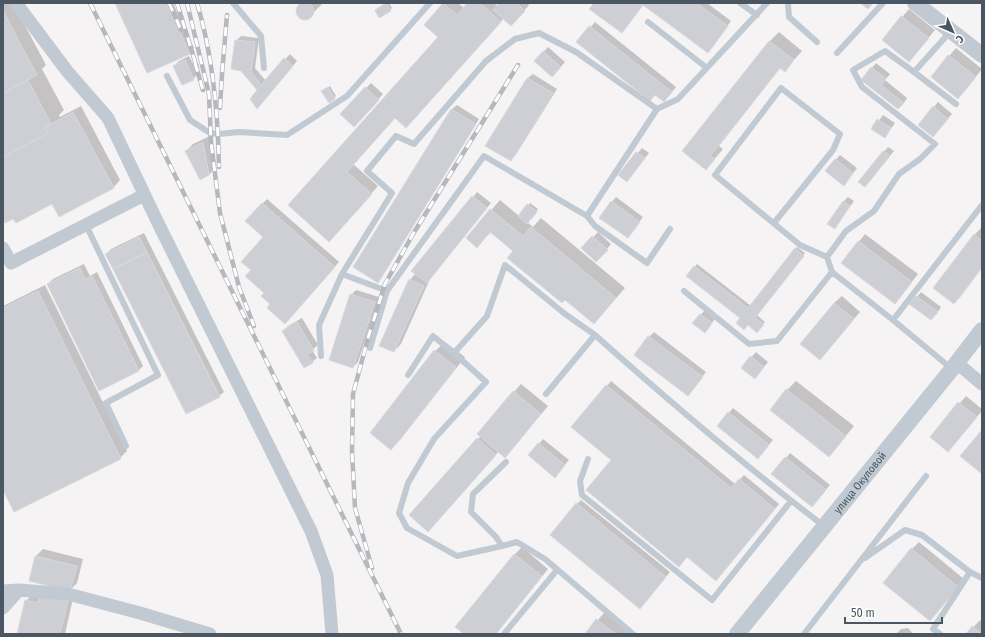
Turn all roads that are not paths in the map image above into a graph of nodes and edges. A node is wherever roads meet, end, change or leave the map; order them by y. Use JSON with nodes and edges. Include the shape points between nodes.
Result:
{"nodes":[{"id":1,"x":233,"y":3,"type":"edge"},
{"id":2,"x":430,"y":3,"type":"edge"},
{"id":3,"x":740,"y":3,"type":"edge"},
{"id":4,"x":768,"y":3,"type":"edge"},
{"id":5,"x":788,"y":3,"type":"edge"},
{"id":6,"x":883,"y":3,"type":"edge"},
{"id":7,"x":915,"y":3,"type":"edge"},
{"id":8,"x":17,"y":5,"type":"edge"},
{"id":9,"x":757,"y":15,"type":"junction"},
{"id":10,"x":648,"y":22,"type":"dead end"},
{"id":11,"x":951,"y":31,"type":"junction"},
{"id":12,"x":817,"y":42,"type":"dead end"},
{"id":13,"x":837,"y":53,"type":"dead end"},
{"id":14,"x":982,"y":55,"type":"edge"},
{"id":15,"x":264,"y":68,"type":"dead end"},
{"id":16,"x":707,"y":68,"type":"junction"},
{"id":17,"x":914,"y":72,"type":"junction"},
{"id":18,"x":167,"y":76,"type":"dead end"},
{"id":19,"x":956,"y":104,"type":"dead end"},
{"id":20,"x":657,"y":109,"type":"junction"},
{"id":21,"x":144,"y":195,"type":"junction"},
{"id":22,"x":982,"y":205,"type":"edge"},
{"id":23,"x":587,"y":216,"type":"junction"},
{"id":24,"x":774,"y":223,"type":"junction"},
{"id":25,"x":86,"y":225,"type":"junction"},
{"id":26,"x":670,"y":229,"type":"dead end"},
{"id":27,"x":3,"y":248,"type":"edge"},
{"id":28,"x":827,"y":257,"type":"junction"},
{"id":29,"x":7,"y":265,"type":"edge"},
{"id":30,"x":832,"y":272,"type":"junction"},
{"id":31,"x":342,"y":274,"type":"junction"},
{"id":32,"x":387,"y":291,"type":"junction"},
{"id":33,"x":684,"y":291,"type":"dead end"},
{"id":34,"x":893,"y":320,"type":"junction"},
{"id":35,"x":982,"y":330,"type":"edge"},
{"id":36,"x":595,"y":335,"type":"junction"},
{"id":37,"x":370,"y":348,"type":"dead end"},
{"id":38,"x":454,"y":353,"type":"junction"},
{"id":39,"x":321,"y":356,"type":"dead end"},
{"id":40,"x":954,"y":366,"type":"junction"},
{"id":41,"x":408,"y":375,"type":"dead end"},
{"id":42,"x":982,"y":384,"type":"edge"},
{"id":43,"x":546,"y":394,"type":"dead end"},
{"id":44,"x":126,"y":446,"type":"dead end"},
{"id":45,"x":588,"y":459,"type":"dead end"},
{"id":46,"x":506,"y":462,"type":"dead end"},
{"id":47,"x":926,"y":476,"type":"dead end"},
{"id":48,"x":791,"y":501,"type":"junction"},
{"id":49,"x":824,"y":526,"type":"junction"},
{"id":50,"x":502,"y":546,"type":"junction"},
{"id":51,"x":860,"y":561,"type":"junction"},
{"id":52,"x":557,"y":570,"type":"junction"},
{"id":53,"x":970,"y":572,"type":"junction"},
{"id":54,"x":982,"y":578,"type":"edge"},
{"id":55,"x":19,"y":590,"type":"junction"},
{"id":56,"x":3,"y":591,"type":"edge"},
{"id":57,"x":3,"y":608,"type":"edge"},
{"id":58,"x":210,"y":634,"type":"edge"},
{"id":59,"x":332,"y":634,"type":"edge"},
{"id":60,"x":504,"y":634,"type":"edge"},
{"id":61,"x":633,"y":634,"type":"edge"},
{"id":62,"x":737,"y":634,"type":"edge"},
{"id":63,"x":804,"y":634,"type":"edge"},
{"id":64,"x":940,"y":634,"type":"edge"}],
"edges":[{"from":1,"to":15,"type":"lane","via":[[261,36]]},
{"from":2,"to":18,"type":"lane","via":[[347,96],[287,135],[210,133],[190,120]]},
{"from":3,"to":9,"type":"lane"},
{"from":4,"to":9,"type":"lane"},
{"from":5,"to":12,"type":"lane","via":[[789,17]]},
{"from":6,"to":13,"type":"lane"},
{"from":7,"to":11,"type":"street"},
{"from":8,"to":21,"type":"street","via":[[67,71],[108,118]]},
{"from":9,"to":16,"type":"lane"},
{"from":10,"to":16,"type":"lane"},
{"from":11,"to":14,"type":"street"},
{"from":11,"to":17,"type":"lane"},
{"from":16,"to":20,"type":"lane","via":[[678,99]]},
{"from":17,"to":19,"type":"lane"},
{"from":17,"to":28,"type":"lane","via":[[885,51],[853,70],[862,87],[935,144],[899,174],[874,211],[846,231]]},
{"from":20,"to":23,"type":"lane"},
{"from":20,"to":31,"type":"lane","via":[[576,52],[539,33],[515,39],[486,61],[414,144],[396,136],[367,171],[392,193]]},
{"from":21,"to":25,"type":"street"},
{"from":21,"to":59,"type":"street","via":[[312,531],[327,575]]},
{"from":22,"to":34,"type":"lane"},
{"from":23,"to":26,"type":"lane","via":[[595,226],[647,263]]},
{"from":23,"to":32,"type":"lane","via":[[484,156]]},
{"from":24,"to":24,"type":"lane","via":[[715,175],[781,88],[840,134],[833,150]]},
{"from":24,"to":28,"type":"lane","via":[[800,245]]},
{"from":25,"to":29,"type":"street"},
{"from":25,"to":44,"type":"lane","via":[[158,376],[106,403]]},
{"from":27,"to":29,"type":"street"},
{"from":28,"to":30,"type":"lane"},
{"from":30,"to":33,"type":"lane","via":[[777,341],[749,344]]},
{"from":30,"to":34,"type":"lane"},
{"from":31,"to":32,"type":"lane"},
{"from":31,"to":39,"type":"lane","via":[[319,325]]},
{"from":32,"to":37,"type":"lane"},
{"from":34,"to":40,"type":"lane"},
{"from":35,"to":40,"type":"street","name":"улица Окуловой"},
{"from":36,"to":38,"type":"lane","via":[[505,265],[487,316]]},
{"from":36,"to":43,"type":"lane"},
{"from":36,"to":48,"type":"lane"},
{"from":38,"to":41,"type":"lane","via":[[433,336]]},
{"from":38,"to":50,"type":"lane","via":[[486,382],[434,439],[408,483],[399,513],[407,528],[457,556]]},
{"from":40,"to":42,"type":"street"},
{"from":40,"to":49,"type":"street","name":"улица Окуловой"},
{"from":45,"to":48,"type":"lane","via":[[580,481],[582,495],[712,600]]},
{"from":46,"to":50,"type":"lane","via":[[473,494],[471,512]]},
{"from":47,"to":51,"type":"lane"},
{"from":48,"to":49,"type":"lane"},
{"from":49,"to":62,"type":"street","name":"улица Окуловой"},
{"from":50,"to":52,"type":"lane","via":[[517,542],[545,559]]},
{"from":51,"to":53,"type":"lane","via":[[905,530],[922,535]]},
{"from":51,"to":63,"type":"lane"},
{"from":52,"to":60,"type":"lane"},
{"from":52,"to":61,"type":"lane"},
{"from":53,"to":54,"type":"lane"},
{"from":53,"to":64,"type":"lane","via":[[933,629]]},
{"from":55,"to":56,"type":"street"},
{"from":55,"to":57,"type":"street"},
{"from":55,"to":58,"type":"street","via":[[68,594]]}]}
